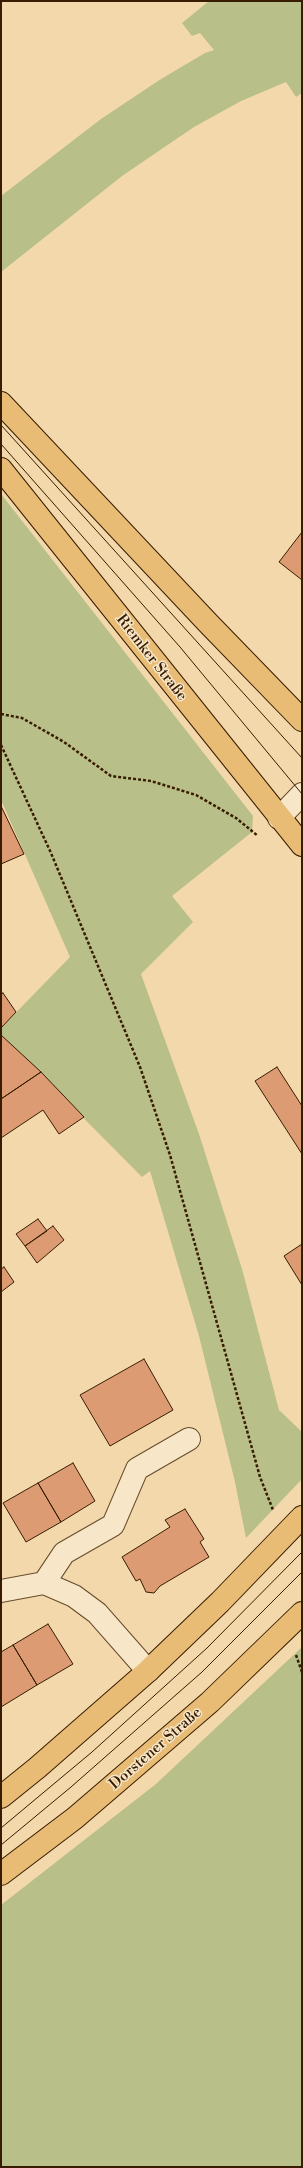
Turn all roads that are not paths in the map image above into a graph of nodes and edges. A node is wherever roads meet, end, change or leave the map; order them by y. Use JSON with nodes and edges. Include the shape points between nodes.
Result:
{"nodes":[{"id":1,"x":1,"y":403,"type":"edge"},
{"id":2,"x":1,"y":469,"type":"edge"},
{"id":3,"x":302,"y":720,"type":"edge"},
{"id":4,"x":302,"y":794,"type":"edge"},
{"id":5,"x":279,"y":818,"type":"junction"},
{"id":6,"x":302,"y":845,"type":"edge"},
{"id":7,"x":189,"y":1439,"type":"dead end"},
{"id":8,"x":302,"y":1517,"type":"edge"},
{"id":9,"x":44,"y":1583,"type":"junction"},
{"id":10,"x":1,"y":1591,"type":"edge"},
{"id":11,"x":302,"y":1613,"type":"edge"},
{"id":12,"x":148,"y":1671,"type":"junction"},
{"id":13,"x":1,"y":1797,"type":"edge"},
{"id":14,"x":1,"y":1874,"type":"edge"}],
"edges":[{"from":1,"to":3,"type":"main road"},
{"from":2,"to":5,"type":"main road","name":"Riemker Straße"},
{"from":4,"to":5,"type":"street"},
{"from":5,"to":6,"type":"main road","name":"Riemker Straße"},
{"from":7,"to":9,"type":"street","via":[[137,1468],[113,1525],[64,1553]]},
{"from":8,"to":12,"type":"main road"},
{"from":9,"to":10,"type":"street"},
{"from":9,"to":12,"type":"street","via":[[74,1596],[97,1613]]},
{"from":11,"to":14,"type":"main road","name":"Dorstener Straße","via":[[210,1702],[75,1818]]},
{"from":12,"to":13,"type":"main road"}]}
